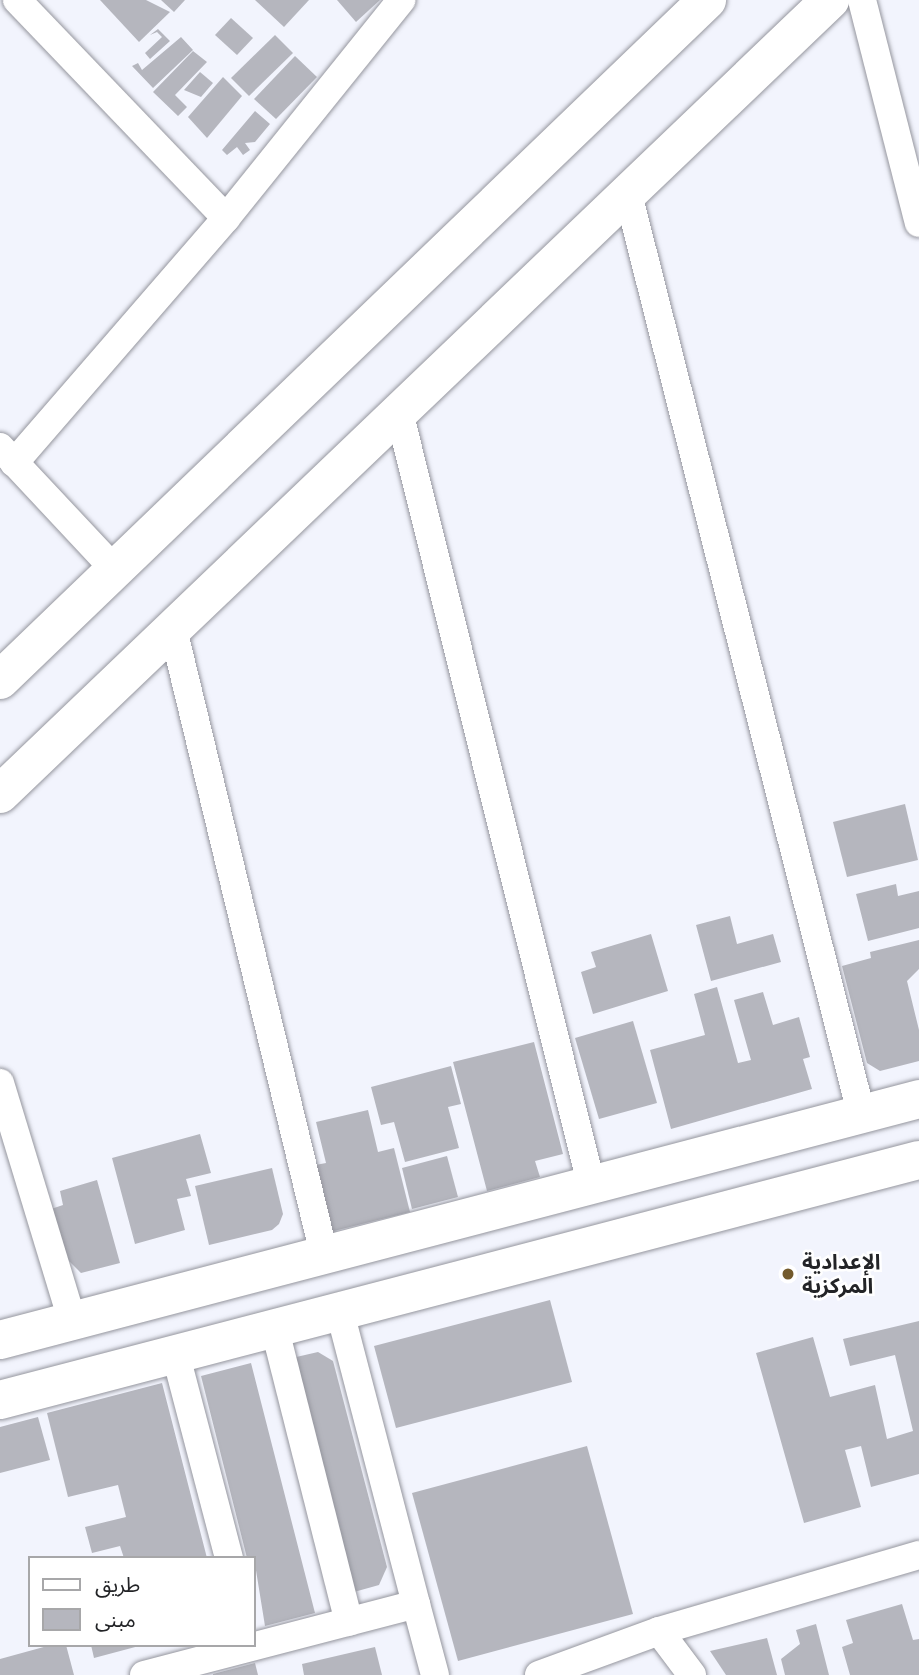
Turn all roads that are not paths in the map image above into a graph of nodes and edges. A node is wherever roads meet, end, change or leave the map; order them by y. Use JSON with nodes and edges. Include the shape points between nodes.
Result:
{"nodes":[{"id":1,"x":17,"y":0,"type":"edge"},
{"id":2,"x":401,"y":0,"type":"edge"},
{"id":3,"x":707,"y":0,"type":"edge"},
{"id":4,"x":830,"y":0,"type":"edge"},
{"id":5,"x":862,"y":0,"type":"edge"},
{"id":6,"x":628,"y":194,"type":"junction"},
{"id":7,"x":226,"y":218,"type":"junction"},
{"id":8,"x":919,"y":223,"type":"edge"},
{"id":9,"x":399,"y":412,"type":"junction"},
{"id":10,"x":7,"y":455,"type":"edge"},
{"id":11,"x":115,"y":570,"type":"junction"},
{"id":12,"x":173,"y":629,"type":"junction"},
{"id":13,"x":0,"y":680,"type":"edge"},
{"id":14,"x":0,"y":794,"type":"edge"},
{"id":15,"x":0,"y":1083,"type":"edge"},
{"id":16,"x":919,"y":1099,"type":"edge"},
{"id":17,"x":861,"y":1113,"type":"junction"},
{"id":18,"x":919,"y":1160,"type":"edge"},
{"id":19,"x":592,"y":1188,"type":"junction"},
{"id":20,"x":324,"y":1255,"type":"junction"},
{"id":21,"x":340,"y":1313,"type":"junction"},
{"id":22,"x":72,"y":1320,"type":"junction"},
{"id":23,"x":275,"y":1330,"type":"junction"},
{"id":24,"x":0,"y":1340,"type":"edge"},
{"id":25,"x":176,"y":1356,"type":"junction"},
{"id":26,"x":0,"y":1400,"type":"edge"},
{"id":27,"x":919,"y":1555,"type":"edge"},
{"id":28,"x":228,"y":1556,"type":"edge"},
{"id":29,"x":416,"y":1604,"type":"junction"},
{"id":30,"x":349,"y":1622,"type":"junction"},
{"id":31,"x":659,"y":1631,"type":"junction"},
{"id":32,"x":256,"y":1645,"type":"edge"},
{"id":33,"x":248,"y":1647,"type":"edge"},
{"id":34,"x":144,"y":1675,"type":"edge"},
{"id":35,"x":435,"y":1675,"type":"edge"},
{"id":36,"x":539,"y":1675,"type":"edge"},
{"id":37,"x":692,"y":1675,"type":"edge"}],
"edges":[{"from":1,"to":7,"type":"street"},
{"from":2,"to":7,"type":"street"},
{"from":3,"to":11,"type":"street"},
{"from":4,"to":6,"type":"street"},
{"from":5,"to":8,"type":"street"},
{"from":6,"to":9,"type":"street"},
{"from":6,"to":17,"type":"street"},
{"from":7,"to":10,"type":"street"},
{"from":9,"to":12,"type":"street"},
{"from":9,"to":19,"type":"street"},
{"from":10,"to":11,"type":"street"},
{"from":11,"to":13,"type":"street"},
{"from":12,"to":14,"type":"street"},
{"from":12,"to":20,"type":"street"},
{"from":15,"to":22,"type":"street"},
{"from":16,"to":17,"type":"street"},
{"from":17,"to":19,"type":"street"},
{"from":18,"to":21,"type":"street"},
{"from":19,"to":20,"type":"street"},
{"from":20,"to":22,"type":"street"},
{"from":21,"to":23,"type":"street"},
{"from":21,"to":29,"type":"street"},
{"from":22,"to":24,"type":"street"},
{"from":23,"to":25,"type":"street"},
{"from":23,"to":30,"type":"street"},
{"from":25,"to":26,"type":"street"},
{"from":25,"to":28,"type":"street"},
{"from":27,"to":31,"type":"street"},
{"from":29,"to":30,"type":"street"},
{"from":29,"to":35,"type":"street"},
{"from":30,"to":32,"type":"street"},
{"from":31,"to":36,"type":"street"},
{"from":31,"to":37,"type":"street"},
{"from":33,"to":34,"type":"street"}]}
